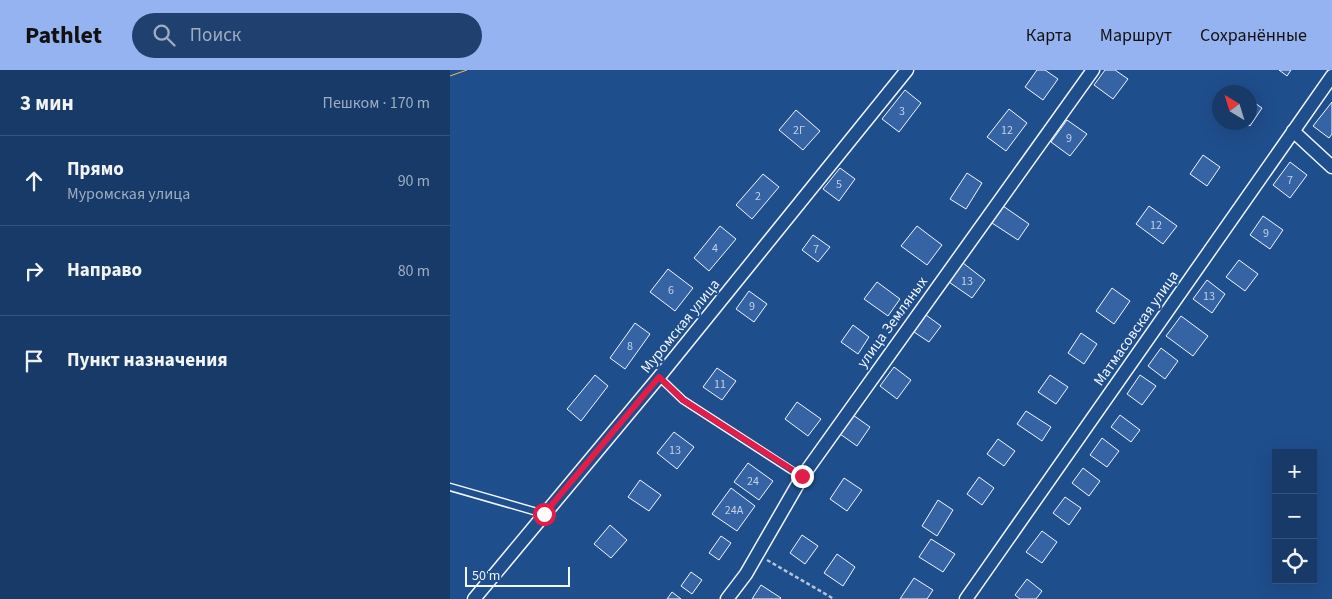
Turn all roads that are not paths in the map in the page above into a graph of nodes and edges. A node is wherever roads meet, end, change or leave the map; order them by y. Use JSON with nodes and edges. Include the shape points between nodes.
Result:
{"nodes":[{"id":1,"x":907,"y":70,"type":"edge"},
{"id":2,"x":1093,"y":70,"type":"edge"},
{"id":3,"x":1332,"y":76,"type":"edge"},
{"id":4,"x":1293,"y":131,"type":"junction"},
{"id":5,"x":1332,"y":167,"type":"edge"},
{"id":6,"x":659,"y":377,"type":"junction"},
{"id":7,"x":802,"y":476,"type":"junction"},
{"id":8,"x":450,"y":487,"type":"edge"},
{"id":9,"x":544,"y":514,"type":"junction"},
{"id":10,"x":474,"y":599,"type":"edge"},
{"id":11,"x":727,"y":599,"type":"edge"},
{"id":12,"x":966,"y":599,"type":"edge"}],
"edges":[{"from":1,"to":6,"type":"street","name":"Муромская улица"},
{"from":2,"to":7,"type":"street","name":"улица Земляных"},
{"from":3,"to":4,"type":"street","name":"Матмасовская улица"},
{"from":4,"to":5,"type":"street"},
{"from":4,"to":12,"type":"street","name":"Матмасовская улица"},
{"from":6,"to":7,"type":"lane","via":[[683,400]]},
{"from":6,"to":9,"type":"street","name":"Муромская улица"},
{"from":7,"to":11,"type":"street","name":"улица Земляных","via":[[746,574]]},
{"from":8,"to":9,"type":"lane"},
{"from":9,"to":10,"type":"street","name":"Муромская улица"}]}
